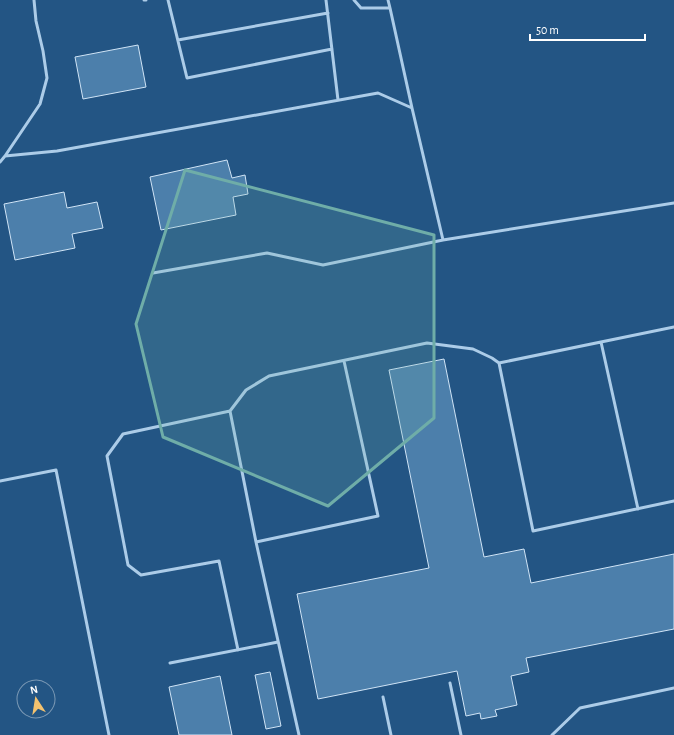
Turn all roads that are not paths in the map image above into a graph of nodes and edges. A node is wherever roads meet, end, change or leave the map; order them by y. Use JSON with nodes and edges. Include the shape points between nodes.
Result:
{"nodes":[{"id":1,"x":34,"y":0,"type":"edge"},
{"id":2,"x":168,"y":0,"type":"edge"},
{"id":3,"x":326,"y":0,"type":"edge"},
{"id":4,"x":354,"y":0,"type":"edge"},
{"id":5,"x":388,"y":0,"type":"edge"},
{"id":6,"x":390,"y":8,"type":"junction"},
{"id":7,"x":328,"y":13,"type":"junction"},
{"id":8,"x":178,"y":40,"type":"junction"},
{"id":9,"x":332,"y":50,"type":"junction"},
{"id":10,"x":338,"y":100,"type":"junction"},
{"id":11,"x":412,"y":108,"type":"junction"},
{"id":12,"x":5,"y":156,"type":"junction"},
{"id":13,"x":0,"y":162,"type":"edge"},
{"id":14,"x":674,"y":204,"type":"edge"},
{"id":15,"x":442,"y":240,"type":"junction"},
{"id":16,"x":153,"y":274,"type":"dead end"},
{"id":17,"x":674,"y":327,"type":"edge"},
{"id":18,"x":601,"y":342,"type":"junction"},
{"id":19,"x":344,"y":361,"type":"junction"},
{"id":20,"x":499,"y":363,"type":"junction"},
{"id":21,"x":230,"y":411,"type":"junction"},
{"id":22,"x":0,"y":481,"type":"edge"},
{"id":23,"x":674,"y":501,"type":"edge"},
{"id":24,"x":638,"y":509,"type":"junction"},
{"id":25,"x":256,"y":542,"type":"junction"},
{"id":26,"x":278,"y":642,"type":"junction"},
{"id":27,"x":238,"y":650,"type":"junction"},
{"id":28,"x":170,"y":663,"type":"dead end"},
{"id":29,"x":450,"y":684,"type":"dead end"},
{"id":30,"x":674,"y":688,"type":"edge"},
{"id":31,"x":383,"y":696,"type":"dead end"},
{"id":32,"x":109,"y":735,"type":"edge"},
{"id":33,"x":299,"y":735,"type":"edge"},
{"id":34,"x":391,"y":735,"type":"edge"},
{"id":35,"x":461,"y":735,"type":"edge"},
{"id":36,"x":552,"y":735,"type":"edge"}],
"edges":[{"from":1,"to":12,"type":"lane","via":[[47,78],[40,104]]},
{"from":2,"to":8,"type":"lane"},
{"from":3,"to":7,"type":"lane"},
{"from":4,"to":6,"type":"lane","via":[[362,8]]},
{"from":5,"to":6,"type":"lane"},
{"from":6,"to":11,"type":"lane"},
{"from":7,"to":8,"type":"lane"},
{"from":7,"to":9,"type":"lane"},
{"from":8,"to":9,"type":"lane","via":[[187,78]]},
{"from":9,"to":10,"type":"lane"},
{"from":10,"to":11,"type":"lane","via":[[378,93]]},
{"from":10,"to":12,"type":"lane","via":[[57,151]]},
{"from":11,"to":15,"type":"lane"},
{"from":12,"to":13,"type":"lane"},
{"from":14,"to":15,"type":"lane"},
{"from":15,"to":16,"type":"lane","via":[[323,265],[267,253]]},
{"from":17,"to":18,"type":"lane"},
{"from":18,"to":20,"type":"lane"},
{"from":18,"to":24,"type":"lane"},
{"from":19,"to":20,"type":"lane","via":[[427,343],[473,349]]},
{"from":19,"to":21,"type":"lane","via":[[269,376],[246,390]]},
{"from":19,"to":25,"type":"lane","via":[[378,516]]},
{"from":20,"to":24,"type":"lane","via":[[533,531]]},
{"from":21,"to":25,"type":"lane"},
{"from":21,"to":27,"type":"lane","via":[[123,434],[107,456],[128,565],[141,575],[219,561]]},
{"from":22,"to":32,"type":"lane","via":[[56,470]]},
{"from":23,"to":24,"type":"lane"},
{"from":25,"to":26,"type":"lane"},
{"from":26,"to":27,"type":"lane"},
{"from":26,"to":33,"type":"lane"},
{"from":27,"to":28,"type":"lane"},
{"from":29,"to":35,"type":"lane"},
{"from":30,"to":36,"type":"lane","via":[[580,708]]},
{"from":31,"to":34,"type":"lane"}]}
